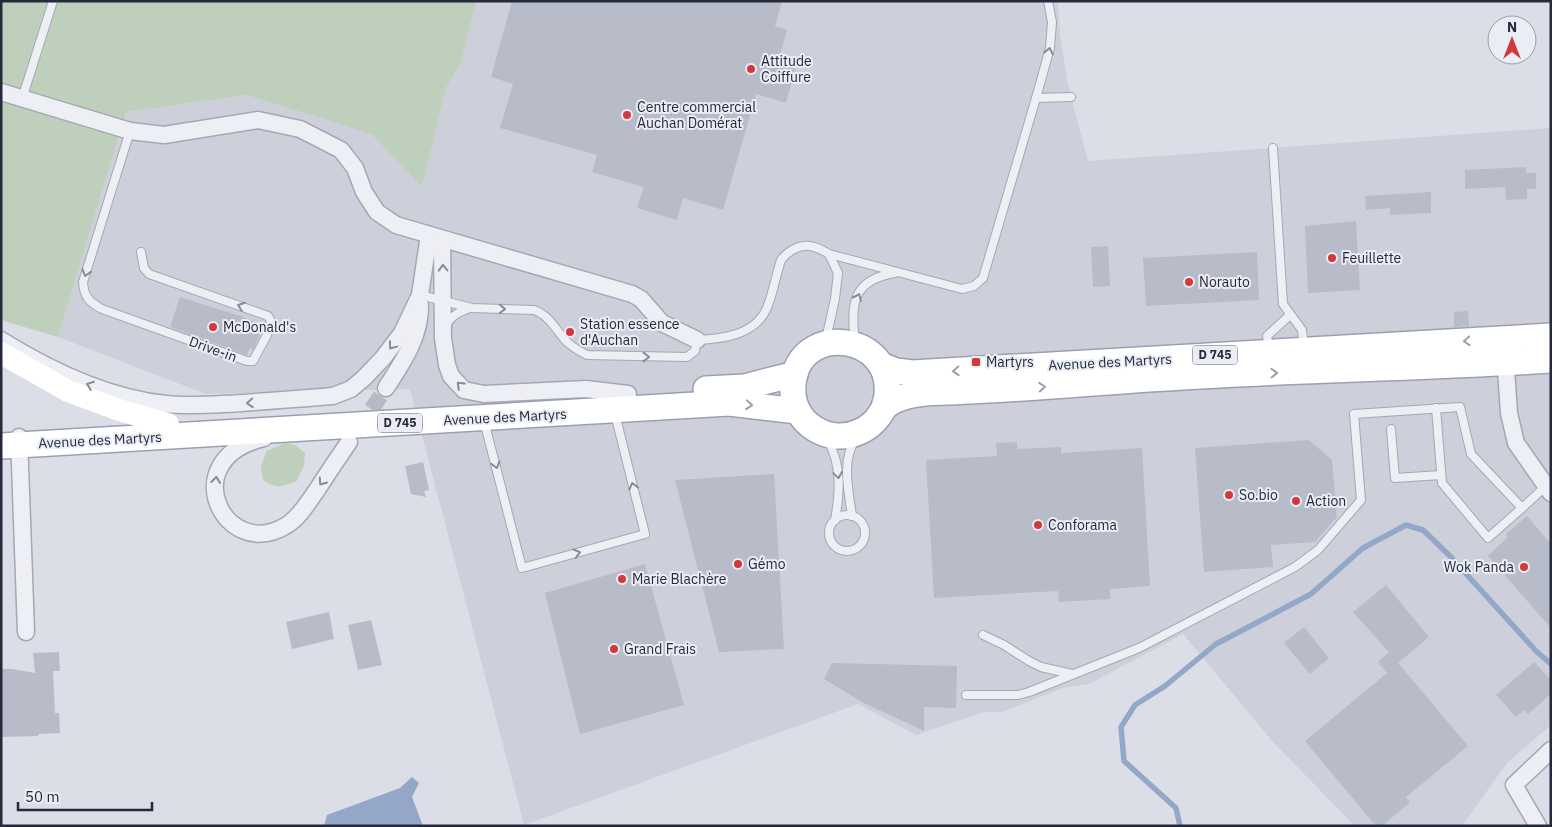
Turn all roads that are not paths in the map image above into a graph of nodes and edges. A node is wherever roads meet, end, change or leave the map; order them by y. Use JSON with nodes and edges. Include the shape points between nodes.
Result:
{"nodes":[{"id":1,"x":53,"y":1,"type":"edge"},
{"id":2,"x":1048,"y":1,"type":"edge"},
{"id":3,"x":1,"y":92,"type":"edge"},
{"id":4,"x":1071,"y":97,"type":"dead end"},
{"id":5,"x":1036,"y":98,"type":"junction"},
{"id":6,"x":22,"y":99,"type":"junction"},
{"id":7,"x":130,"y":131,"type":"junction"},
{"id":8,"x":1272,"y":148,"type":"dead end"},
{"id":9,"x":436,"y":238,"type":"junction"},
{"id":10,"x":141,"y":252,"type":"dead end"},
{"id":11,"x":829,"y":254,"type":"junction"},
{"id":12,"x":899,"y":272,"type":"junction"},
{"id":13,"x":420,"y":295,"type":"junction"},
{"id":14,"x":443,"y":301,"type":"junction"},
{"id":15,"x":472,"y":308,"type":"junction"},
{"id":16,"x":1290,"y":314,"type":"junction"},
{"id":17,"x":443,"y":332,"type":"junction"},
{"id":18,"x":1551,"y":336,"type":"edge"},
{"id":19,"x":1504,"y":338,"type":"junction"},
{"id":20,"x":1,"y":340,"type":"edge"},
{"id":21,"x":697,"y":340,"type":"junction"},
{"id":22,"x":824,"y":344,"type":"junction"},
{"id":23,"x":855,"y":344,"type":"junction"},
{"id":24,"x":1304,"y":350,"type":"junction"},
{"id":25,"x":1269,"y":352,"type":"junction"},
{"id":26,"x":1,"y":354,"type":"edge"},
{"id":27,"x":1551,"y":360,"type":"edge"},
{"id":28,"x":1506,"y":363,"type":"junction"},
{"id":29,"x":1235,"y":364,"type":"dead end"},
{"id":30,"x":881,"y":365,"type":"junction"},
{"id":31,"x":1226,"y":367,"type":"dead end"},
{"id":32,"x":795,"y":374,"type":"junction"},
{"id":33,"x":1201,"y":376,"type":"junction"},
{"id":34,"x":386,"y":388,"type":"tunnel mouth"},
{"id":35,"x":621,"y":402,"type":"junction"},
{"id":36,"x":884,"y":407,"type":"junction"},
{"id":37,"x":1436,"y":408,"type":"junction"},
{"id":38,"x":798,"y":411,"type":"junction"},
{"id":39,"x":484,"y":418,"type":"junction"},
{"id":40,"x":168,"y":424,"type":"junction"},
{"id":41,"x":315,"y":427,"type":"junction"},
{"id":42,"x":1391,"y":429,"type":"dead end"},
{"id":43,"x":862,"y":430,"type":"junction"},
{"id":44,"x":824,"y":433,"type":"junction"},
{"id":45,"x":10,"y":439,"type":"edge"},
{"id":46,"x":349,"y":442,"type":"tunnel mouth"},
{"id":47,"x":1441,"y":475,"type":"junction"},
{"id":48,"x":1548,"y":490,"type":"edge"},
{"id":49,"x":1522,"y":508,"type":"junction"},
{"id":50,"x":852,"y":516,"type":"junction"},
{"id":51,"x":835,"y":520,"type":"junction"},
{"id":52,"x":26,"y":632,"type":"dead end"},
{"id":53,"x":983,"y":635,"type":"dead end"},
{"id":54,"x":1074,"y":674,"type":"junction"},
{"id":55,"x":966,"y":695,"type":"dead end"},
{"id":56,"x":1551,"y":750,"type":"edge"},
{"id":57,"x":1538,"y":826,"type":"edge"}],
"edges":[{"from":1,"to":6,"type":"lane"},
{"from":5,"to":2,"type":"lane","one_way":true,"via":[[1050,48],[1052,22]]},
{"from":3,"to":6,"type":"street"},
{"from":4,"to":5,"type":"lane"},
{"from":5,"to":12,"type":"lane","via":[[983,278],[974,286],[962,289]]},
{"from":6,"to":7,"type":"street"},
{"from":7,"to":9,"type":"street","via":[[164,135],[258,120],[300,129],[341,150],[355,168],[364,192],[377,212],[396,225]]},
{"from":7,"to":10,"type":"lane","name":"Drive-in","one_way":true,"via":[[83,282],[83,292],[90,302],[102,309],[253,361],[267,335],[271,321],[268,316],[149,274],[144,268]]},
{"from":8,"to":16,"type":"lane","via":[[1283,304]]},
{"from":9,"to":13,"type":"street"},
{"from":14,"to":9,"type":"street","one_way":true},
{"from":9,"to":21,"type":"street","via":[[632,294],[641,299],[662,323]]},
{"from":11,"to":12,"type":"lane"},
{"from":11,"to":21,"type":"lane","via":[[809,246],[786,253],[767,308],[759,320],[736,335]]},
{"from":11,"to":22,"type":"lane","via":[[838,273]]},
{"from":23,"to":12,"type":"lane","one_way":true,"via":[[852,315],[857,297],[866,283],[880,275]]},
{"from":13,"to":14,"type":"lane"},
{"from":13,"to":20,"type":"street","one_way":true,"via":[[402,333],[383,358],[351,389],[333,396],[201,405],[127,398],[50,368]]},
{"from":13,"to":34,"type":"street","via":[[417,330],[406,356]]},
{"from":14,"to":15,"type":"lane"},
{"from":14,"to":17,"type":"street"},
{"from":15,"to":17,"type":"lane","via":[[457,312],[449,319]]},
{"from":15,"to":21,"type":"lane","one_way":true,"via":[[541,312],[567,342],[587,355],[687,357],[695,351]]},
{"from":16,"to":24,"type":"lane","via":[[1302,330]]},
{"from":16,"to":25,"type":"lane","via":[[1267,336]]},
{"from":35,"to":17,"type":"street","one_way":true,"via":[[586,389],[484,394],[464,390],[451,376],[447,365]]},
{"from":18,"to":19,"type":"main road","name":"Avenue des Martyrs","number":"D 745"},
{"from":19,"to":24,"type":"main road","name":"Avenue des Martyrs","number":"D 745","one_way":true},
{"from":19,"to":28,"type":"street"},
{"from":22,"to":23,"type":"main road"},
{"from":22,"to":32,"type":"main road","via":[[801,361]]},
{"from":23,"to":30,"type":"main road","via":[[874,356]]},
{"from":24,"to":25,"type":"main road","name":"Avenue des Martyrs","number":"D 745"},
{"from":25,"to":29,"type":"lane"},
{"from":25,"to":30,"type":"main road","name":"Avenue des Martyrs","number":"D 745","one_way":true,"via":[[912,373]]},
{"from":26,"to":40,"type":"main road","via":[[68,391]]},
{"from":27,"to":28,"type":"main road","name":"Avenue des Martyrs","number":"D 745"},
{"from":33,"to":28,"type":"main road","name":"Avenue des Martyrs","number":"D 745","one_way":true},
{"from":28,"to":48,"type":"street","via":[[1516,443]]},
{"from":30,"to":36,"type":"main road","via":[[886,378]]},
{"from":31,"to":33,"type":"lane"},
{"from":32,"to":35,"type":"main road","name":"Avenue des Martyrs","number":"D 745","via":[[744,387]]},
{"from":32,"to":38,"type":"main road","via":[[792,386]]},
{"from":36,"to":33,"type":"main road","name":"Avenue des Martyrs","number":"D 745","one_way":true,"via":[[897,399],[937,392]]},
{"from":35,"to":38,"type":"main road","name":"Avenue des Martyrs","number":"D 745","one_way":true,"via":[[729,403]]},
{"from":35,"to":39,"type":"main road","name":"Avenue des Martyrs","number":"D 745"},
{"from":39,"to":35,"type":"lane","one_way":true,"via":[[522,568],[645,534]]},
{"from":35,"to":40,"type":"main road","name":"Avenue des Martyrs","number":"D 745"},
{"from":36,"to":43,"type":"main road","via":[[878,417]]},
{"from":37,"to":47,"type":"lane"},
{"from":37,"to":49,"type":"lane","via":[[1460,407],[1471,454]]},
{"from":37,"to":54,"type":"lane","via":[[1354,414],[1360,500],[1318,550],[1296,566],[1140,648]]},
{"from":38,"to":44,"type":"main road","via":[[813,428]]},
{"from":39,"to":41,"type":"main road","name":"Avenue des Martyrs","number":"D 745"},
{"from":40,"to":45,"type":"main road","name":"Avenue des Martyrs","number":"D 745"},
{"from":41,"to":45,"type":"main road","name":"Avenue des Martyrs","number":"D 745"},
{"from":46,"to":41,"type":"street","one_way":true,"via":[[301,512],[289,524],[260,533],[231,523],[220,508],[215,484],[217,472],[230,453],[256,440]]},
{"from":42,"to":47,"type":"lane","via":[[1395,478]]},
{"from":43,"to":44,"type":"main road","via":[[843,436]]},
{"from":43,"to":50,"type":"lane","via":[[847,461]]},
{"from":44,"to":51,"type":"lane","one_way":true,"via":[[835,452],[840,495]]},
{"from":45,"to":52,"type":"street"},
{"from":47,"to":49,"type":"lane","via":[[1442,483],[1488,538]]},
{"from":48,"to":49,"type":"lane"},
{"from":50,"to":51,"type":"lane"},
{"from":50,"to":51,"type":"lane","via":[[860,521],[864,531],[862,543],[852,550],[841,550],[832,543],[829,532]]},
{"from":53,"to":54,"type":"lane","via":[[1041,667]]},
{"from":54,"to":55,"type":"lane","via":[[1018,695]]},
{"from":56,"to":57,"type":"street","via":[[1514,785]]}]}
